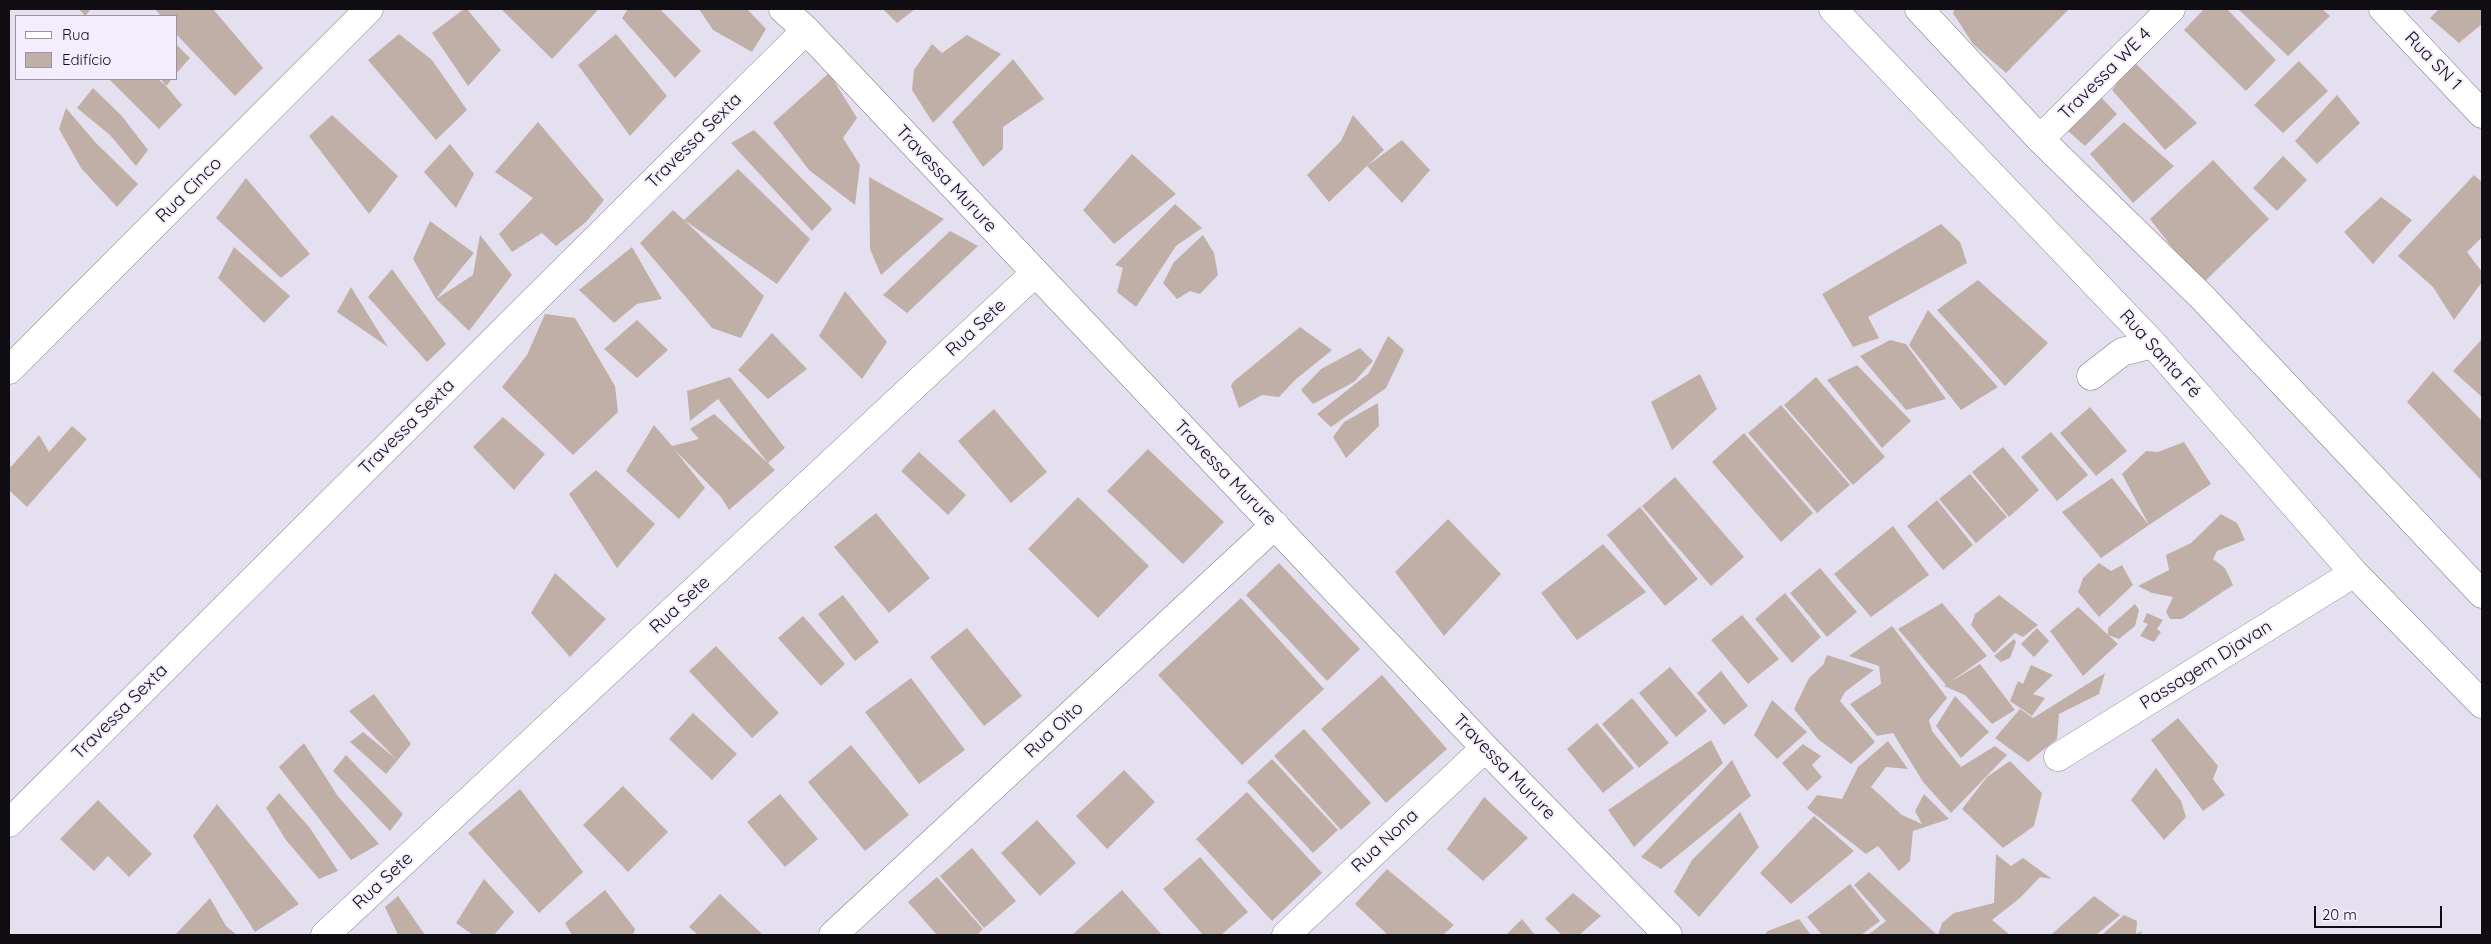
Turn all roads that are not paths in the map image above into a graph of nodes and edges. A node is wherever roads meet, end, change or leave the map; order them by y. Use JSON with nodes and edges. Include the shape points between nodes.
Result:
{"nodes":[{"id":1,"x":369,"y":9,"type":"edge"},
{"id":2,"x":783,"y":9,"type":"edge"},
{"id":3,"x":1833,"y":9,"type":"edge"},
{"id":4,"x":1919,"y":9,"type":"edge"},
{"id":5,"x":2171,"y":9,"type":"edge"},
{"id":6,"x":2383,"y":9,"type":"edge"},
{"id":7,"x":806,"y":30,"type":"junction"},
{"id":8,"x":2482,"y":114,"type":"edge"},
{"id":9,"x":2040,"y":139,"type":"junction"},
{"id":10,"x":1034,"y":274,"type":"junction"},
{"id":11,"x":2153,"y":344,"type":"junction"},
{"id":12,"x":9,"y":370,"type":"edge"},
{"id":13,"x":2091,"y":376,"type":"dead end"},
{"id":14,"x":1275,"y":525,"type":"junction"},
{"id":15,"x":2354,"y":573,"type":"junction"},
{"id":16,"x":2482,"y":591,"type":"edge"},
{"id":17,"x":2482,"y":704,"type":"edge"},
{"id":18,"x":1485,"y":748,"type":"junction"},
{"id":19,"x":2058,"y":757,"type":"dead end"},
{"id":20,"x":9,"y":824,"type":"edge"},
{"id":21,"x":325,"y":935,"type":"edge"},
{"id":22,"x":832,"y":935,"type":"edge"},
{"id":23,"x":1286,"y":935,"type":"edge"},
{"id":24,"x":1668,"y":935,"type":"edge"}],
"edges":[{"from":1,"to":12,"type":"street","name":"Rua Cinco"},
{"from":2,"to":7,"type":"street","name":"Travessa Murure"},
{"from":3,"to":11,"type":"street","name":"Rua Santa Fé"},
{"from":4,"to":9,"type":"street"},
{"from":5,"to":9,"type":"street","name":"Travessa WE 4"},
{"from":6,"to":8,"type":"street","name":"Rua SN 1"},
{"from":7,"to":10,"type":"street","name":"Travessa Murure"},
{"from":7,"to":20,"type":"street","name":"Travessa Sexta"},
{"from":9,"to":16,"type":"street","via":[[2202,297]]},
{"from":10,"to":14,"type":"street","name":"Travessa Murure"},
{"from":10,"to":21,"type":"street","name":"Rua Sete"},
{"from":11,"to":13,"type":"street","via":[[2122,352]]},
{"from":11,"to":15,"type":"street","name":"Rua Santa Fé"},
{"from":14,"to":18,"type":"street","name":"Travessa Murure"},
{"from":14,"to":22,"type":"street","name":"Rua Oito"},
{"from":15,"to":17,"type":"street","name":"Rua Santa Fé"},
{"from":15,"to":19,"type":"street","name":"Passagem Djavan"},
{"from":18,"to":23,"type":"street","name":"Rua Nona"},
{"from":18,"to":24,"type":"street","name":"Travessa Murure"}]}
